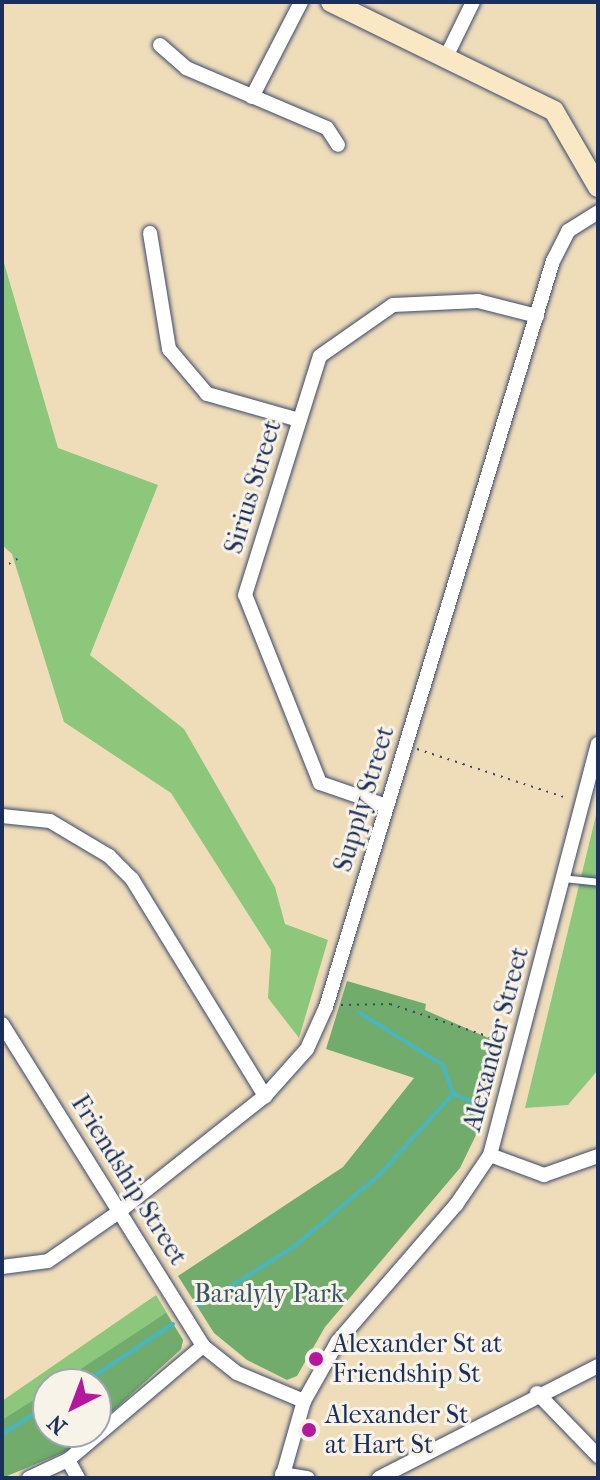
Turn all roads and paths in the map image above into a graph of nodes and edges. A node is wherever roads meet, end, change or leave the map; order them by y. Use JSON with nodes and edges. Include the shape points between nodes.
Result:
{"nodes":[{"id":1,"x":301,"y":2,"type":"edge"},
{"id":2,"x":331,"y":2,"type":"edge"},
{"id":3,"x":473,"y":2,"type":"edge"},
{"id":4,"x":160,"y":45,"type":"dead end"},
{"id":5,"x":446,"y":57,"type":"junction"},
{"id":6,"x":252,"y":97,"type":"junction"},
{"id":7,"x":338,"y":145,"type":"dead end"},
{"id":8,"x":598,"y":187,"type":"edge"},
{"id":9,"x":598,"y":212,"type":"edge"},
{"id":10,"x":150,"y":233,"type":"dead end"},
{"id":11,"x":537,"y":316,"type":"junction"},
{"id":12,"x":299,"y":420,"type":"junction"},
{"id":13,"x":20,"y":557,"type":"dead end"},
{"id":14,"x":2,"y":568,"type":"edge"},
{"id":15,"x":598,"y":744,"type":"edge"},
{"id":16,"x":406,"y":745,"type":"junction"},
{"id":17,"x":564,"y":797,"type":"dead end"},
{"id":18,"x":387,"y":806,"type":"junction"},
{"id":19,"x":2,"y":816,"type":"edge"},
{"id":20,"x":562,"y":878,"type":"junction"},
{"id":21,"x":598,"y":882,"type":"edge"},
{"id":22,"x":326,"y":1008,"type":"junction"},
{"id":23,"x":2,"y":1024,"type":"edge"},
{"id":24,"x":506,"y":1043,"type":"dead end"},
{"id":25,"x":265,"y":1096,"type":"junction"},
{"id":26,"x":490,"y":1155,"type":"junction"},
{"id":27,"x":598,"y":1156,"type":"edge"},
{"id":28,"x":122,"y":1210,"type":"junction"},
{"id":29,"x":2,"y":1267,"type":"edge"},
{"id":30,"x":203,"y":1346,"type":"junction"},
{"id":31,"x":598,"y":1366,"type":"edge"},
{"id":32,"x":537,"y":1393,"type":"junction"},
{"id":33,"x":304,"y":1401,"type":"junction"},
{"id":34,"x":598,"y":1456,"type":"edge"},
{"id":35,"x":68,"y":1460,"type":"junction"},
{"id":36,"x":282,"y":1476,"type":"edge"},
{"id":37,"x":29,"y":1478,"type":"edge"},
{"id":38,"x":78,"y":1478,"type":"edge"},
{"id":39,"x":308,"y":1478,"type":"edge"},
{"id":40,"x":379,"y":1478,"type":"edge"}],
"edges":[{"from":1,"to":6,"type":"street"},
{"from":2,"to":5,"type":"street"},
{"from":3,"to":5,"type":"street"},
{"from":4,"to":6,"type":"street","via":[[186,68]]},
{"from":5,"to":8,"type":"street","via":[[554,111]]},
{"from":6,"to":7,"type":"street","via":[[327,128]]},
{"from":9,"to":11,"type":"street","name":"Supply Street","via":[[568,231],[558,247]]},
{"from":10,"to":12,"type":"street","via":[[169,349],[207,394]]},
{"from":11,"to":12,"type":"street","name":"Sirius Street","via":[[478,301],[393,305],[320,356]]},
{"from":11,"to":16,"type":"street","name":"Supply Street"},
{"from":12,"to":18,"type":"street","name":"Sirius Street","via":[[245,595],[320,783]]},
{"from":13,"to":14,"type":"path"},
{"from":15,"to":20,"type":"street","name":"Alexander Street"},
{"from":16,"to":17,"type":"path"},
{"from":16,"to":18,"type":"street","name":"Supply Street"},
{"from":18,"to":22,"type":"street","name":"Supply Street"},
{"from":19,"to":25,"type":"street","via":[[50,821],[109,856],[132,879]]},
{"from":20,"to":21,"type":"lane"},
{"from":20,"to":26,"type":"street","name":"Alexander Street"},
{"from":22,"to":24,"type":"path","via":[[390,1004]]},
{"from":22,"to":25,"type":"street","name":"Supply Street","via":[[307,1049]]},
{"from":23,"to":28,"type":"street","name":"Friendship Street"},
{"from":25,"to":28,"type":"street","name":"Supply Street"},
{"from":26,"to":27,"type":"street","via":[[544,1175]]},
{"from":26,"to":33,"type":"street","name":"Alexander Street","via":[[450,1212],[338,1341]]},
{"from":28,"to":29,"type":"street","name":"Supply Street","via":[[48,1261]]},
{"from":28,"to":30,"type":"street","name":"Friendship Street"},
{"from":30,"to":33,"type":"street","name":"Friendship Street","via":[[237,1373]]},
{"from":30,"to":35,"type":"street"},
{"from":31,"to":32,"type":"street"},
{"from":32,"to":34,"type":"street"},
{"from":32,"to":40,"type":"street"},
{"from":33,"to":36,"type":"street","name":"Alexander Street"},
{"from":35,"to":37,"type":"street"},
{"from":35,"to":38,"type":"street"},
{"from":36,"to":39,"type":"street"}]}
